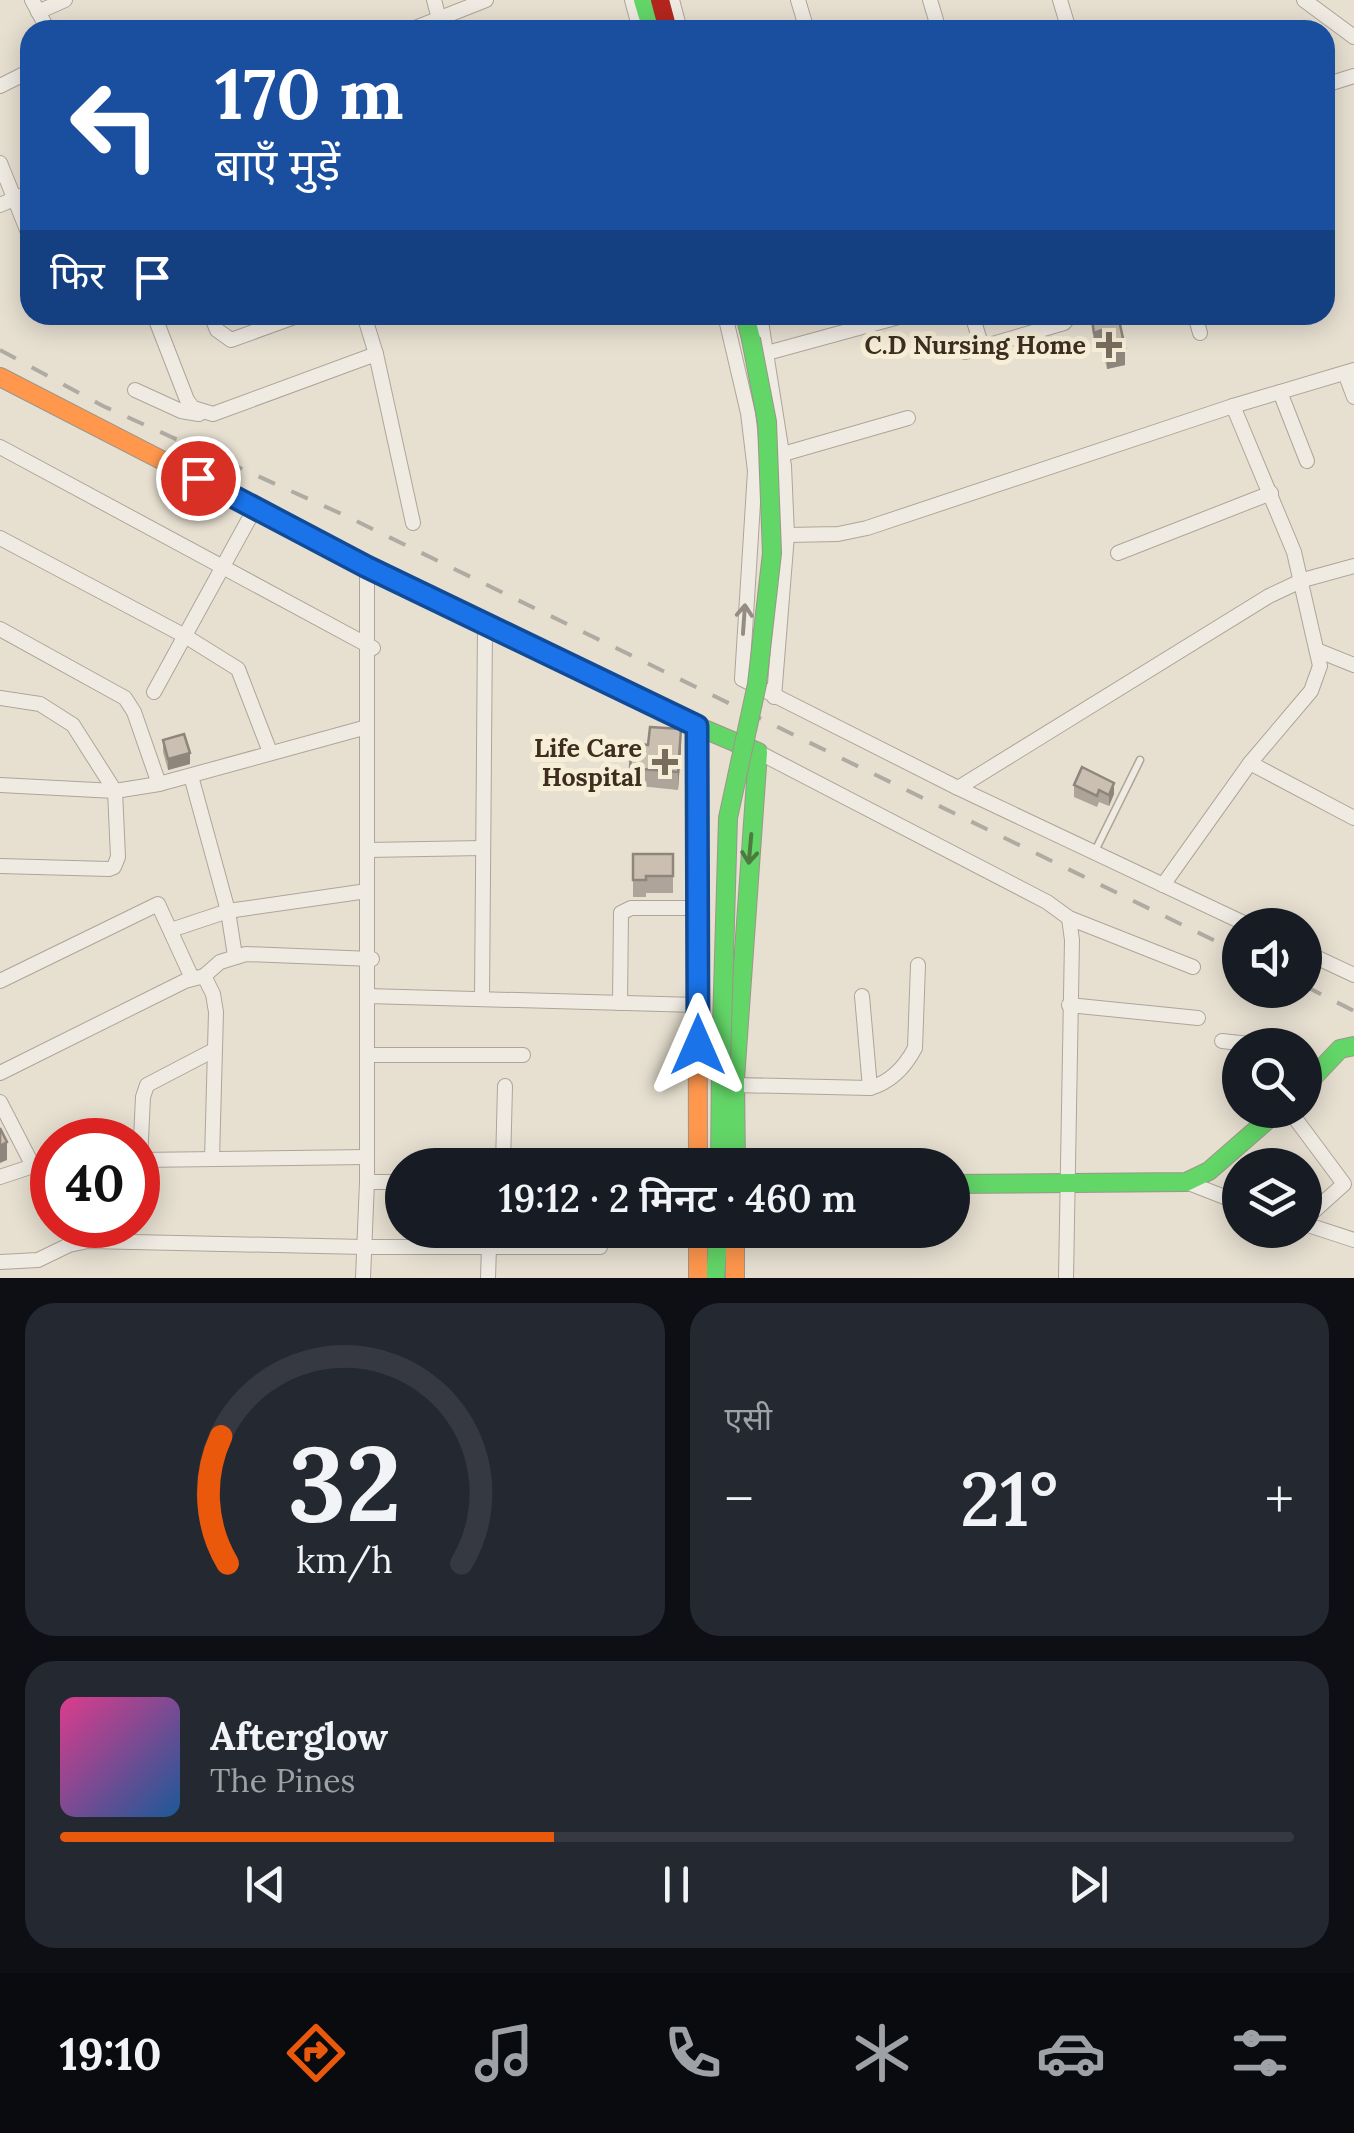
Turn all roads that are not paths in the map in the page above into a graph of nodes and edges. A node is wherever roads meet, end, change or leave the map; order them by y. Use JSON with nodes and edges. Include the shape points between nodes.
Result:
{"nodes":[{"id":1,"x":65,"y":0,"type":"edge"},
{"id":2,"x":486,"y":0,"type":"edge"},
{"id":3,"x":1304,"y":0,"type":"edge"},
{"id":4,"x":35,"y":6,"type":"edge"},
{"id":5,"x":448,"y":20,"type":"edge"},
{"id":6,"x":1331,"y":20,"type":"edge"},
{"id":7,"x":0,"y":163,"type":"edge"},
{"id":8,"x":20,"y":197,"type":"edge"},
{"id":9,"x":15,"y":199,"type":"junction"},
{"id":10,"x":0,"y":206,"type":"edge"},
{"id":11,"x":20,"y":212,"type":"edge"},
{"id":12,"x":158,"y":325,"type":"edge"},
{"id":13,"x":215,"y":325,"type":"edge"},
{"id":14,"x":272,"y":325,"type":"edge"},
{"id":15,"x":367,"y":325,"type":"edge"},
{"id":16,"x":726,"y":325,"type":"edge"},
{"id":17,"x":747,"y":325,"type":"edge"},
{"id":18,"x":762,"y":325,"type":"edge"},
{"id":19,"x":869,"y":325,"type":"edge"},
{"id":20,"x":975,"y":325,"type":"edge"},
{"id":21,"x":1057,"y":325,"type":"edge"},
{"id":22,"x":1198,"y":325,"type":"edge"},
{"id":23,"x":1200,"y":333,"type":"dead end"},
{"id":24,"x":982,"y":348,"type":"junction"},
{"id":25,"x":965,"y":352,"type":"dead end"},
{"id":26,"x":767,"y":353,"type":"junction"},
{"id":27,"x":376,"y":354,"type":"junction"},
{"id":28,"x":1350,"y":372,"type":"edge"},
{"id":29,"x":0,"y":377,"type":"edge"},
{"id":30,"x":135,"y":390,"type":"dead end"},
{"id":31,"x":1280,"y":392,"type":"junction"},
{"id":32,"x":1354,"y":397,"type":"edge"},
{"id":33,"x":1233,"y":406,"type":"junction"},
{"id":34,"x":204,"y":413,"type":"junction"},
{"id":35,"x":908,"y":418,"type":"dead end"},
{"id":36,"x":0,"y":447,"type":"edge"},
{"id":37,"x":782,"y":454,"type":"junction"},
{"id":38,"x":1308,"y":461,"type":"dead end"},
{"id":39,"x":1271,"y":493,"type":"junction"},
{"id":40,"x":255,"y":508,"type":"junction"},
{"id":41,"x":413,"y":523,"type":"dead end"},
{"id":42,"x":787,"y":535,"type":"junction"},
{"id":43,"x":0,"y":538,"type":"edge"},
{"id":44,"x":1118,"y":553,"type":"dead end"},
{"id":45,"x":1354,"y":566,"type":"edge"},
{"id":46,"x":223,"y":568,"type":"junction"},
{"id":47,"x":370,"y":568,"type":"junction"},
{"id":48,"x":1303,"y":580,"type":"junction"},
{"id":49,"x":486,"y":625,"type":"junction"},
{"id":50,"x":0,"y":630,"type":"edge"},
{"id":51,"x":185,"y":636,"type":"junction"},
{"id":52,"x":371,"y":647,"type":"junction"},
{"id":53,"x":1319,"y":650,"type":"junction"},
{"id":54,"x":1354,"y":665,"type":"edge"},
{"id":55,"x":154,"y":692,"type":"dead end"},
{"id":56,"x":774,"y":697,"type":"junction"},
{"id":57,"x":0,"y":698,"type":"edge"},
{"id":58,"x":697,"y":726,"type":"junction"},
{"id":59,"x":367,"y":727,"type":"junction"},
{"id":60,"x":270,"y":752,"type":"junction"},
{"id":61,"x":758,"y":752,"type":"junction"},
{"id":62,"x":1140,"y":760,"type":"dead end"},
{"id":63,"x":1250,"y":763,"type":"junction"},
{"id":64,"x":191,"y":776,"type":"junction"},
{"id":65,"x":158,"y":784,"type":"junction"},
{"id":66,"x":0,"y":785,"type":"edge"},
{"id":67,"x":958,"y":788,"type":"junction"},
{"id":68,"x":116,"y":791,"type":"junction"},
{"id":69,"x":1354,"y":818,"type":"edge"},
{"id":70,"x":483,"y":848,"type":"junction"},
{"id":71,"x":370,"y":850,"type":"junction"},
{"id":72,"x":1094,"y":852,"type":"junction"},
{"id":73,"x":0,"y":866,"type":"edge"},
{"id":74,"x":1163,"y":885,"type":"junction"},
{"id":75,"x":367,"y":890,"type":"junction"},
{"id":76,"x":698,"y":908,"type":"junction"},
{"id":77,"x":228,"y":911,"type":"junction"},
{"id":78,"x":1222,"y":913,"type":"edge"},
{"id":79,"x":1069,"y":918,"type":"junction"},
{"id":80,"x":171,"y":930,"type":"junction"},
{"id":81,"x":235,"y":956,"type":"junction"},
{"id":82,"x":370,"y":959,"type":"junction"},
{"id":83,"x":1322,"y":960,"type":"edge"},
{"id":84,"x":918,"y":965,"type":"dead end"},
{"id":85,"x":1193,"y":967,"type":"dead end"},
{"id":86,"x":1354,"y":975,"type":"edge"},
{"id":87,"x":198,"y":977,"type":"junction"},
{"id":88,"x":0,"y":981,"type":"edge"},
{"id":89,"x":370,"y":996,"type":"junction"},
{"id":90,"x":862,"y":996,"type":"dead end"},
{"id":91,"x":482,"y":1000,"type":"junction"},
{"id":92,"x":620,"y":1003,"type":"junction"},
{"id":93,"x":698,"y":1005,"type":"junction"},
{"id":94,"x":1069,"y":1005,"type":"junction"},
{"id":95,"x":1198,"y":1018,"type":"dead end"},
{"id":96,"x":1354,"y":1046,"type":"edge"},
{"id":97,"x":214,"y":1050,"type":"junction"},
{"id":98,"x":522,"y":1055,"type":"dead end"},
{"id":99,"x":373,"y":1056,"type":"junction"},
{"id":100,"x":1322,"y":1068,"type":"edge"},
{"id":101,"x":0,"y":1073,"type":"edge"},
{"id":102,"x":736,"y":1085,"type":"junction"},
{"id":103,"x":506,"y":1086,"type":"dead end"},
{"id":104,"x":870,"y":1088,"type":"junction"},
{"id":105,"x":0,"y":1102,"type":"edge"},
{"id":106,"x":142,"y":1118,"type":"edge"},
{"id":107,"x":1258,"y":1128,"type":"edge"},
{"id":108,"x":504,"y":1148,"type":"edge"},
{"id":109,"x":698,"y":1148,"type":"edge"},
{"id":110,"x":720,"y":1148,"type":"edge"},
{"id":111,"x":736,"y":1148,"type":"edge"},
{"id":112,"x":1322,"y":1154,"type":"edge"},
{"id":113,"x":366,"y":1157,"type":"junction"},
{"id":114,"x":212,"y":1159,"type":"junction"},
{"id":115,"x":160,"y":1160,"type":"edge"},
{"id":116,"x":30,"y":1162,"type":"edge"},
{"id":117,"x":30,"y":1167,"type":"edge"},
{"id":118,"x":0,"y":1177,"type":"edge"},
{"id":119,"x":371,"y":1182,"type":"junction"},
{"id":120,"x":385,"y":1182,"type":"edge"},
{"id":121,"x":1186,"y":1182,"type":"junction"},
{"id":122,"x":970,"y":1184,"type":"edge"},
{"id":123,"x":1067,"y":1186,"type":"junction"},
{"id":124,"x":1222,"y":1196,"type":"edge"},
{"id":125,"x":1322,"y":1205,"type":"edge"},
{"id":126,"x":1322,"y":1228,"type":"edge"},
{"id":127,"x":1354,"y":1240,"type":"edge"},
{"id":128,"x":368,"y":1247,"type":"junction"},
{"id":129,"x":385,"y":1247,"type":"edge"},
{"id":130,"x":489,"y":1248,"type":"edge"},
{"id":131,"x":698,"y":1248,"type":"edge"},
{"id":132,"x":719,"y":1248,"type":"edge"},
{"id":133,"x":735,"y":1248,"type":"edge"},
{"id":134,"x":38,"y":1260,"type":"junction"},
{"id":135,"x":0,"y":1262,"type":"edge"},
{"id":136,"x":718,"y":1274,"type":"edge"},
{"id":137,"x":39,"y":1278,"type":"edge"},
{"id":138,"x":364,"y":1278,"type":"edge"},
{"id":139,"x":372,"y":1278,"type":"edge"},
{"id":140,"x":488,"y":1278,"type":"edge"},
{"id":141,"x":698,"y":1278,"type":"edge"},
{"id":142,"x":735,"y":1278,"type":"edge"},
{"id":143,"x":1066,"y":1278,"type":"edge"}],
"edges":[{"from":1,"to":4,"type":"street"},
{"from":2,"to":5,"type":"street"},
{"from":3,"to":6,"type":"street"},
{"from":7,"to":9,"type":"street"},
{"from":8,"to":9,"type":"street"},
{"from":9,"to":10,"type":"street"},
{"from":9,"to":11,"type":"street"},
{"from":12,"to":34,"type":"street","via":[[186,400]]},
{"from":13,"to":14,"type":"street","via":[[230,340]]},
{"from":15,"to":27,"type":"street"},
{"from":56,"to":16,"type":"street","one_way":true,"via":[[747,685],[740,672],[755,471]]},
{"from":17,"to":110,"type":"street","bridge":true,"via":[[768,422],[772,554],[757,684],[728,818]]},
{"from":18,"to":26,"type":"street"},
{"from":19,"to":26,"type":"street"},
{"from":20,"to":24,"type":"street"},
{"from":21,"to":24,"type":"street"},
{"from":22,"to":23,"type":"street"},
{"from":24,"to":25,"type":"street"},
{"from":26,"to":37,"type":"street"},
{"from":27,"to":34,"type":"street"},
{"from":27,"to":41,"type":"street"},
{"from":28,"to":31,"type":"street"},
{"from":28,"to":32,"type":"street"},
{"from":29,"to":40,"type":"street"},
{"from":30,"to":34,"type":"street","via":[[181,412]]},
{"from":31,"to":33,"type":"street"},
{"from":31,"to":38,"type":"street"},
{"from":33,"to":39,"type":"street"},
{"from":33,"to":42,"type":"street","via":[[867,528]]},
{"from":35,"to":37,"type":"street"},
{"from":36,"to":46,"type":"street"},
{"from":37,"to":42,"type":"street"},
{"from":39,"to":44,"type":"street"},
{"from":39,"to":48,"type":"street"},
{"from":40,"to":46,"type":"street"},
{"from":40,"to":47,"type":"street"},
{"from":42,"to":56,"type":"street"},
{"from":43,"to":51,"type":"street"},
{"from":45,"to":48,"type":"street"},
{"from":46,"to":51,"type":"street"},
{"from":46,"to":52,"type":"street"},
{"from":47,"to":49,"type":"street"},
{"from":47,"to":52,"type":"street"},
{"from":48,"to":53,"type":"street"},
{"from":48,"to":67,"type":"street"},
{"from":49,"to":58,"type":"street"},
{"from":49,"to":70,"type":"street"},
{"from":50,"to":65,"type":"street","via":[[125,698]]},
{"from":51,"to":55,"type":"street"},
{"from":51,"to":60,"type":"street","via":[[243,676]]},
{"from":52,"to":59,"type":"street"},
{"from":52,"to":71,"type":"street"},
{"from":53,"to":54,"type":"street"},
{"from":53,"to":63,"type":"street","via":[[1311,691]]},
{"from":56,"to":67,"type":"street"},
{"from":57,"to":68,"type":"street","via":[[40,704],[66,718]]},
{"from":58,"to":61,"type":"street"},
{"from":58,"to":76,"type":"street"},
{"from":59,"to":60,"type":"street"},
{"from":59,"to":71,"type":"street"},
{"from":60,"to":64,"type":"street"},
{"from":61,"to":79,"type":"street"},
{"from":61,"to":102,"type":"street","one_way":true},
{"from":62,"to":72,"type":"lane"},
{"from":63,"to":69,"type":"street"},
{"from":63,"to":74,"type":"street"},
{"from":64,"to":65,"type":"street"},
{"from":64,"to":77,"type":"street"},
{"from":65,"to":68,"type":"street"},
{"from":66,"to":68,"type":"street"},
{"from":67,"to":72,"type":"street"},
{"from":68,"to":73,"type":"street","via":[[114,867]]},
{"from":70,"to":71,"type":"street"},
{"from":70,"to":91,"type":"street"},
{"from":71,"to":75,"type":"street"},
{"from":71,"to":82,"type":"street"},
{"from":72,"to":74,"type":"street"},
{"from":74,"to":78,"type":"street"},
{"from":75,"to":77,"type":"street"},
{"from":75,"to":82,"type":"street"},
{"from":76,"to":92,"type":"street","via":[[622,913]]},
{"from":76,"to":93,"type":"street"},
{"from":77,"to":80,"type":"street"},
{"from":77,"to":81,"type":"street"},
{"from":79,"to":85,"type":"street"},
{"from":79,"to":94,"type":"street"},
{"from":80,"to":87,"type":"street"},
{"from":80,"to":88,"type":"street","via":[[158,904]]},
{"from":81,"to":82,"type":"street"},
{"from":81,"to":87,"type":"street"},
{"from":82,"to":89,"type":"street"},
{"from":83,"to":86,"type":"street"},
{"from":84,"to":104,"type":"street","via":[[916,1048],[884,1084]]},
{"from":87,"to":97,"type":"street","via":[[215,1002]]},
{"from":87,"to":101,"type":"street"},
{"from":89,"to":91,"type":"street"},
{"from":89,"to":99,"type":"street"},
{"from":89,"to":113,"type":"street"},
{"from":90,"to":104,"type":"street"},
{"from":91,"to":92,"type":"street"},
{"from":92,"to":93,"type":"street"},
{"from":93,"to":109,"type":"street"},
{"from":94,"to":95,"type":"street"},
{"from":94,"to":123,"type":"street"},
{"from":96,"to":100,"type":"street","via":[[1340,1049]]},
{"from":97,"to":106,"type":"street","via":[[147,1085]]},
{"from":97,"to":114,"type":"street"},
{"from":98,"to":99,"type":"street"},
{"from":99,"to":119,"type":"street"},
{"from":102,"to":104,"type":"street"},
{"from":102,"to":111,"type":"street"},
{"from":103,"to":108,"type":"street"},
{"from":105,"to":116,"type":"street"},
{"from":107,"to":121,"type":"street"},
{"from":112,"to":125,"type":"street","via":[[1344,1184]]},
{"from":113,"to":114,"type":"street"},
{"from":113,"to":119,"type":"street"},
{"from":114,"to":115,"type":"street"},
{"from":117,"to":118,"type":"street"},
{"from":119,"to":120,"type":"street"},
{"from":119,"to":128,"type":"street"},
{"from":121,"to":123,"type":"street"},
{"from":121,"to":124,"type":"street"},
{"from":122,"to":123,"type":"street"},
{"from":123,"to":143,"type":"street"},
{"from":126,"to":127,"type":"street"},
{"from":128,"to":129,"type":"street"},
{"from":128,"to":134,"type":"street","via":[[88,1241]]},
{"from":128,"to":138,"type":"street"},
{"from":128,"to":139,"type":"street"},
{"from":130,"to":140,"type":"street"},
{"from":131,"to":141,"type":"street"},
{"from":132,"to":136,"type":"street"},
{"from":133,"to":142,"type":"street"},
{"from":134,"to":135,"type":"street"},
{"from":134,"to":137,"type":"street"}]}
